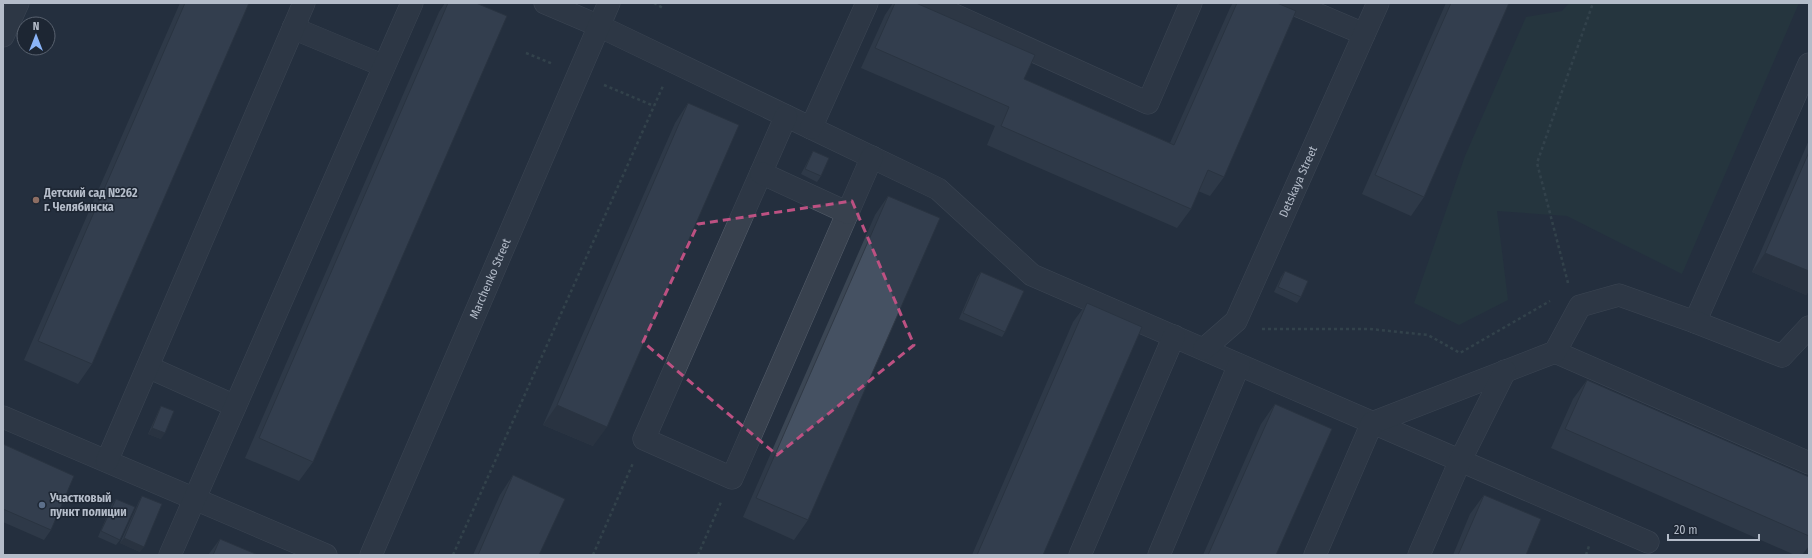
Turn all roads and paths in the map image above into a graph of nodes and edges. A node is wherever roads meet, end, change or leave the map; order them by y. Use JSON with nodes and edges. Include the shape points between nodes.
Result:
{"nodes":[{"id":1,"x":18,"y":3,"type":"edge"},
{"id":2,"x":304,"y":3,"type":"edge"},
{"id":3,"x":412,"y":3,"type":"edge"},
{"id":4,"x":545,"y":3,"type":"edge"},
{"id":5,"x":609,"y":3,"type":"edge"},
{"id":6,"x":654,"y":3,"type":"edge"},
{"id":7,"x":867,"y":3,"type":"edge"},
{"id":8,"x":928,"y":3,"type":"edge"},
{"id":9,"x":1191,"y":3,"type":"edge"},
{"id":10,"x":1291,"y":3,"type":"edge"},
{"id":11,"x":1378,"y":3,"type":"edge"},
{"id":12,"x":1593,"y":3,"type":"edge"},
{"id":13,"x":663,"y":8,"type":"dead end"},
{"id":14,"x":599,"y":26,"type":"junction"},
{"id":15,"x":293,"y":28,"type":"junction"},
{"id":16,"x":1364,"y":34,"type":"junction"},
{"id":17,"x":3,"y":36,"type":"edge"},
{"id":18,"x":674,"y":62,"type":"junction"},
{"id":19,"x":1809,"y":64,"type":"edge"},
{"id":20,"x":384,"y":66,"type":"junction"},
{"id":21,"x":786,"y":116,"type":"junction"},
{"id":22,"x":810,"y":128,"type":"junction"},
{"id":23,"x":872,"y":157,"type":"junction"},
{"id":24,"x":761,"y":173,"type":"junction"},
{"id":25,"x":848,"y":213,"type":"junction"},
{"id":26,"x":1570,"y":290,"type":"dead end"},
{"id":27,"x":1556,"y":298,"type":"dead end"},
{"id":28,"x":1236,"y":321,"type":"junction"},
{"id":29,"x":1696,"y":322,"type":"junction"},
{"id":30,"x":1809,"y":327,"type":"edge"},
{"id":31,"x":1174,"y":336,"type":"junction"},
{"id":32,"x":1204,"y":350,"type":"junction"},
{"id":33,"x":1555,"y":352,"type":"junction"},
{"id":34,"x":1239,"y":365,"type":"junction"},
{"id":35,"x":148,"y":367,"type":"junction"},
{"id":36,"x":1505,"y":371,"type":"junction"},
{"id":37,"x":235,"y":406,"type":"junction"},
{"id":38,"x":3,"y":417,"type":"edge"},
{"id":39,"x":1372,"y":423,"type":"junction"},
{"id":40,"x":644,"y":439,"type":"junction"},
{"id":41,"x":107,"y":461,"type":"junction"},
{"id":42,"x":1460,"y":461,"type":"junction"},
{"id":43,"x":1809,"y":463,"type":"edge"},
{"id":44,"x":732,"y":478,"type":"junction"},
{"id":45,"x":195,"y":499,"type":"junction"},
{"id":46,"x":1648,"y":542,"type":"dead end"},
{"id":47,"x":170,"y":555,"type":"edge"},
{"id":48,"x":326,"y":555,"type":"edge"},
{"id":49,"x":371,"y":555,"type":"edge"},
{"id":50,"x":452,"y":555,"type":"edge"},
{"id":51,"x":593,"y":555,"type":"edge"},
{"id":52,"x":698,"y":555,"type":"edge"},
{"id":53,"x":1080,"y":555,"type":"edge"},
{"id":54,"x":1159,"y":555,"type":"edge"},
{"id":55,"x":1315,"y":555,"type":"edge"},
{"id":56,"x":1419,"y":555,"type":"edge"}],
"edges":[{"from":1,"to":17,"type":"street"},
{"from":2,"to":15,"type":"street"},
{"from":3,"to":20,"type":"street"},
{"from":4,"to":14,"type":"street"},
{"from":5,"to":14,"type":"street","name":"Marchenko Street"},
{"from":6,"to":13,"type":"path"},
{"from":7,"to":22,"type":"street"},
{"from":8,"to":9,"type":"street","via":[[1148,103]]},
{"from":10,"to":16,"type":"street"},
{"from":11,"to":16,"type":"street","name":"Detskaya Street"},
{"from":12,"to":26,"type":"path","via":[[1537,163]]},
{"from":14,"to":18,"type":"street"},
{"from":14,"to":49,"type":"street","name":"Marchenko Street"},
{"from":15,"to":20,"type":"street"},
{"from":15,"to":35,"type":"street"},
{"from":16,"to":28,"type":"street","name":"Detskaya Street"},
{"from":18,"to":21,"type":"street"},
{"from":18,"to":50,"type":"path"},
{"from":19,"to":29,"type":"street"},
{"from":20,"to":37,"type":"street"},
{"from":21,"to":22,"type":"street"},
{"from":21,"to":24,"type":"street"},
{"from":22,"to":23,"type":"street"},
{"from":23,"to":25,"type":"street"},
{"from":23,"to":31,"type":"street","via":[[938,189],[1032,275]]},
{"from":24,"to":25,"type":"street"},
{"from":24,"to":40,"type":"street"},
{"from":25,"to":44,"type":"street"},
{"from":27,"to":28,"type":"path","via":[[1460,352],[1428,335],[1370,329],[1256,329]]},
{"from":28,"to":32,"type":"street","name":"Detskaya Street"},
{"from":29,"to":30,"type":"street","via":[[1782,356]]},
{"from":29,"to":33,"type":"street","via":[[1619,296],[1580,306]]},
{"from":31,"to":32,"type":"street"},
{"from":31,"to":53,"type":"street"},
{"from":32,"to":34,"type":"street"},
{"from":33,"to":36,"type":"street"},
{"from":33,"to":43,"type":"street"},
{"from":34,"to":39,"type":"street"},
{"from":34,"to":54,"type":"street"},
{"from":35,"to":37,"type":"street"},
{"from":35,"to":41,"type":"street"},
{"from":36,"to":39,"type":"street"},
{"from":36,"to":42,"type":"street"},
{"from":37,"to":45,"type":"street"},
{"from":38,"to":41,"type":"street"},
{"from":39,"to":42,"type":"street"},
{"from":39,"to":55,"type":"street"},
{"from":40,"to":44,"type":"street"},
{"from":40,"to":51,"type":"path"},
{"from":41,"to":45,"type":"street"},
{"from":42,"to":46,"type":"street"},
{"from":42,"to":56,"type":"street"},
{"from":44,"to":52,"type":"path"},
{"from":45,"to":47,"type":"street"},
{"from":45,"to":48,"type":"street"}]}
